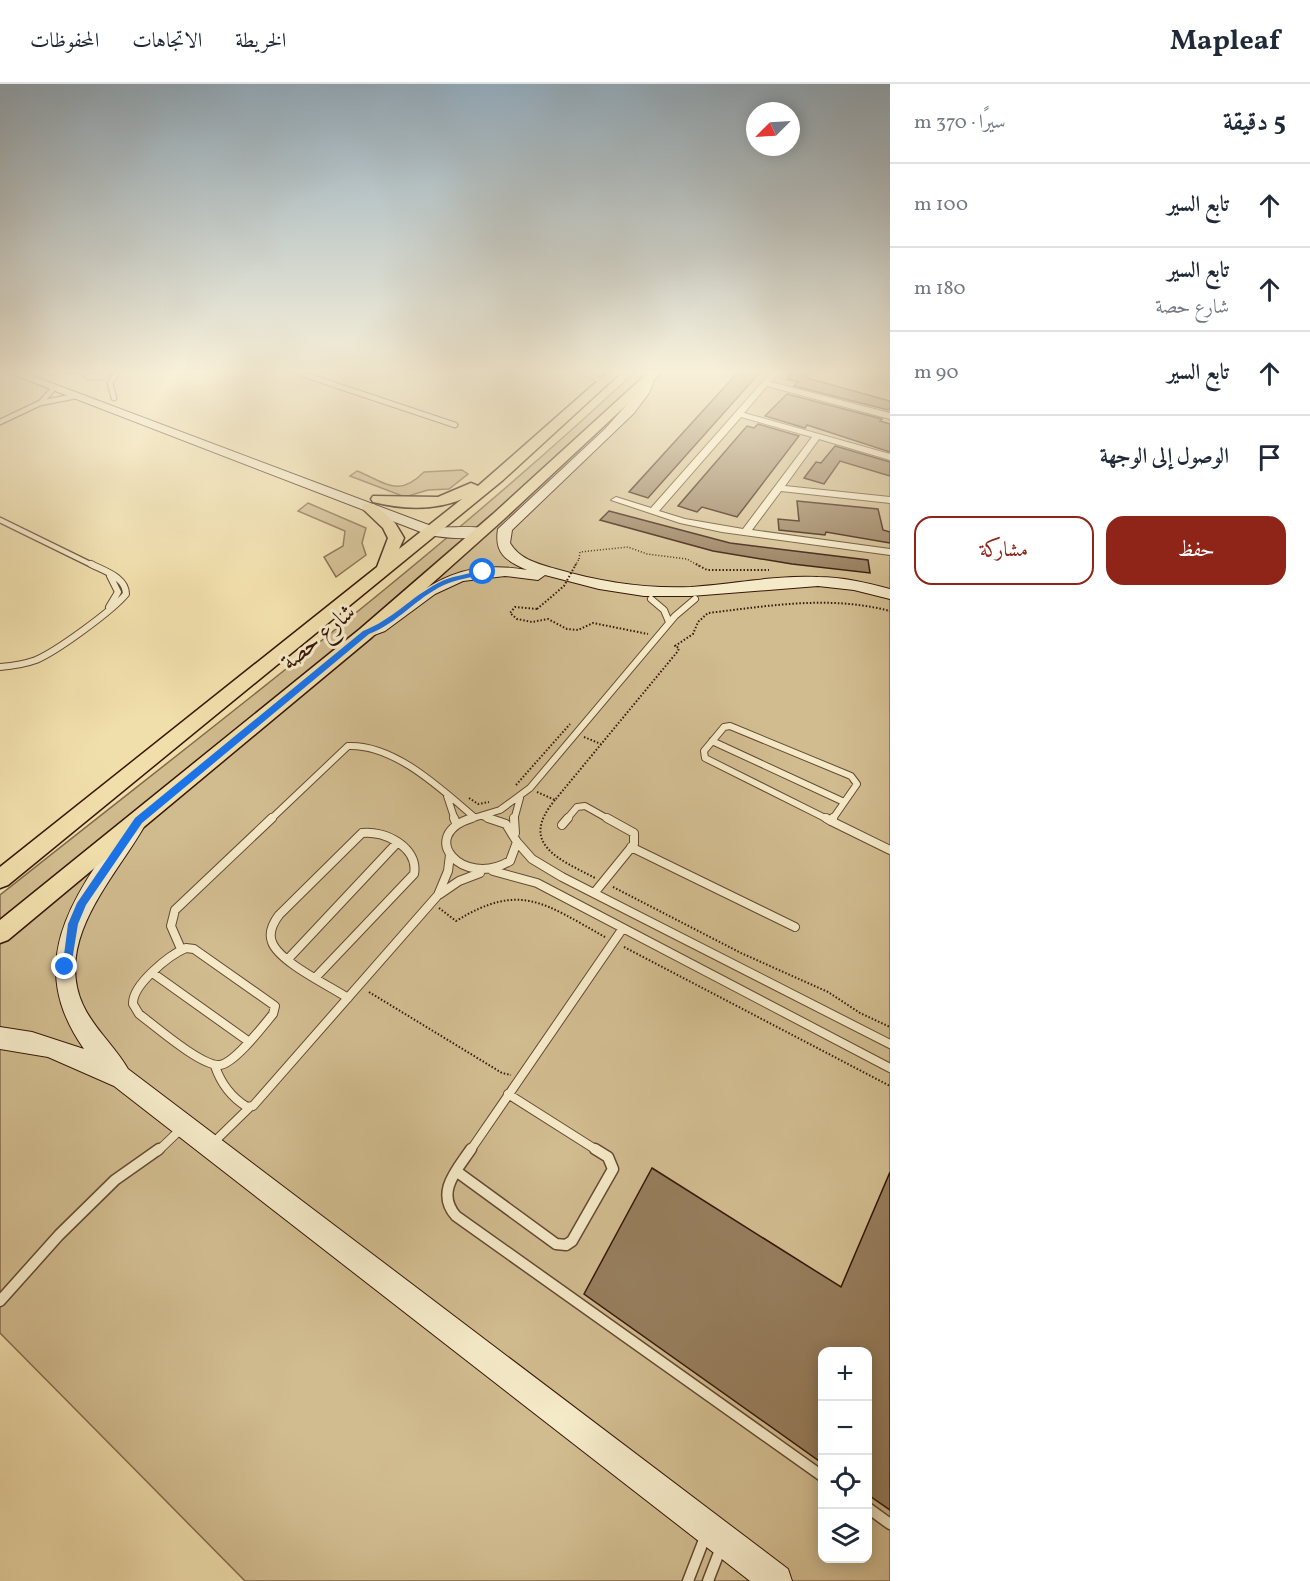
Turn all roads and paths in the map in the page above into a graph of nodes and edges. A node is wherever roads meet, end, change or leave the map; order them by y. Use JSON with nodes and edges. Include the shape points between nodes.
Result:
{"nodes":[{"id":1,"x":198,"y":440,"type":"edge"},
{"id":2,"x":218,"y":440,"type":"edge"},
{"id":3,"x":540,"y":440,"type":"edge"},
{"id":4,"x":582,"y":440,"type":"edge"},
{"id":5,"x":600,"y":440,"type":"edge"},
{"id":6,"x":717,"y":440,"type":"edge"},
{"id":7,"x":814,"y":440,"type":"edge"},
{"id":8,"x":830,"y":440,"type":"edge"},
{"id":9,"x":890,"y":457,"type":"edge"},
{"id":10,"x":515,"y":462,"type":"junction"},
{"id":11,"x":498,"y":477,"type":"junction"},
{"id":12,"x":778,"y":488,"type":"junction"},
{"id":13,"x":616,"y":500,"type":"dead end"},
{"id":14,"x":890,"y":500,"type":"edge"},
{"id":15,"x":374,"y":503,"type":"junction"},
{"id":16,"x":653,"y":512,"type":"junction"},
{"id":17,"x":0,"y":520,"type":"edge"},
{"id":18,"x":479,"y":520,"type":"junction"},
{"id":19,"x":438,"y":530,"type":"junction"},
{"id":20,"x":745,"y":533,"type":"junction"},
{"id":21,"x":890,"y":552,"type":"edge"},
{"id":22,"x":774,"y":571,"type":"dead end"},
{"id":23,"x":382,"y":572,"type":"junction"},
{"id":24,"x":890,"y":594,"type":"edge"},
{"id":25,"x":651,"y":599,"type":"junction"},
{"id":26,"x":695,"y":599,"type":"junction"},
{"id":27,"x":890,"y":603,"type":"edge"},
{"id":28,"x":890,"y":611,"type":"edge"},
{"id":29,"x":669,"y":622,"type":"junction"},
{"id":30,"x":366,"y":633,"type":"junction"},
{"id":31,"x":658,"y":639,"type":"junction"},
{"id":32,"x":675,"y":646,"type":"junction"},
{"id":33,"x":0,"y":665,"type":"edge"},
{"id":34,"x":320,"y":671,"type":"junction"},
{"id":35,"x":572,"y":721,"type":"dead end"},
{"id":36,"x":712,"y":741,"type":"junction"},
{"id":37,"x":519,"y":782,"type":"junction"},
{"id":38,"x":513,"y":787,"type":"dead end"},
{"id":39,"x":440,"y":788,"type":"junction"},
{"id":40,"x":530,"y":789,"type":"junction"},
{"id":41,"x":447,"y":796,"type":"junction"},
{"id":42,"x":520,"y":798,"type":"junction"},
{"id":43,"x":555,"y":800,"type":"junction"},
{"id":44,"x":494,"y":801,"type":"dead end"},
{"id":45,"x":844,"y":802,"type":"junction"},
{"id":46,"x":473,"y":816,"type":"junction"},
{"id":47,"x":482,"y":816,"type":"junction"},
{"id":48,"x":138,"y":820,"type":"junction"},
{"id":49,"x":831,"y":821,"type":"junction"},
{"id":50,"x":456,"y":823,"type":"junction"},
{"id":51,"x":562,"y":825,"type":"dead end"},
{"id":52,"x":516,"y":839,"type":"junction"},
{"id":53,"x":396,"y":844,"type":"junction"},
{"id":54,"x":631,"y":848,"type":"junction"},
{"id":55,"x":890,"y":850,"type":"edge"},
{"id":56,"x":450,"y":855,"type":"junction"},
{"id":57,"x":486,"y":871,"type":"junction"},
{"id":58,"x":0,"y":879,"type":"edge"},
{"id":59,"x":603,"y":882,"type":"junction"},
{"id":60,"x":595,"y":892,"type":"junction"},
{"id":61,"x":435,"y":899,"type":"junction"},
{"id":62,"x":795,"y":927,"type":"dead end"},
{"id":63,"x":623,"y":928,"type":"junction"},
{"id":64,"x":0,"y":933,"type":"edge"},
{"id":65,"x":614,"y":942,"type":"junction"},
{"id":66,"x":181,"y":949,"type":"junction"},
{"id":67,"x":289,"y":958,"type":"junction"},
{"id":68,"x":154,"y":974,"type":"junction"},
{"id":69,"x":316,"y":977,"type":"junction"},
{"id":70,"x":359,"y":986,"type":"junction"},
{"id":71,"x":348,"y":998,"type":"junction"},
{"id":72,"x":890,"y":1027,"type":"edge"},
{"id":73,"x":0,"y":1038,"type":"edge"},
{"id":74,"x":248,"y":1041,"type":"junction"},
{"id":75,"x":890,"y":1044,"type":"edge"},
{"id":76,"x":215,"y":1066,"type":"junction"},
{"id":77,"x":890,"y":1068,"type":"edge"},
{"id":78,"x":524,"y":1071,"type":"junction"},
{"id":79,"x":122,"y":1078,"type":"junction"},
{"id":80,"x":890,"y":1086,"type":"edge"},
{"id":81,"x":508,"y":1094,"type":"junction"},
{"id":82,"x":250,"y":1107,"type":"junction"},
{"id":83,"x":183,"y":1126,"type":"junction"},
{"id":84,"x":210,"y":1146,"type":"junction"},
{"id":85,"x":456,"y":1171,"type":"junction"},
{"id":86,"x":0,"y":1301,"type":"edge"},
{"id":87,"x":818,"y":1473,"type":"edge"},
{"id":88,"x":868,"y":1509,"type":"edge"},
{"id":89,"x":890,"y":1524,"type":"edge"},
{"id":90,"x":716,"y":1535,"type":"junction"},
{"id":91,"x":688,"y":1581,"type":"edge"},
{"id":92,"x":708,"y":1581,"type":"edge"},
{"id":93,"x":776,"y":1581,"type":"edge"}],
"edges":[{"from":1,"to":15,"type":"street"},
{"from":2,"to":15,"type":"street"},
{"from":3,"to":10,"type":"main road","name":"شارع حصة"},
{"from":4,"to":18,"type":"main road","name":"شارع حصة","via":[[498,517]]},
{"from":5,"to":24,"type":"street","via":[[505,529],[503,543],[513,557],[574,579],[645,591],[680,592],[816,581],[847,583]]},
{"from":6,"to":16,"type":"street"},
{"from":7,"to":12,"type":"street"},
{"from":8,"to":9,"type":"street"},
{"from":10,"to":11,"type":"main road","name":"شارع حصة"},
{"from":10,"to":15,"type":"main road","via":[[494,470],[463,494],[443,501]]},
{"from":11,"to":18,"type":"main road","via":[[497,486],[474,506]]},
{"from":11,"to":19,"type":"main road","name":"شارع حصة"},
{"from":12,"to":14,"type":"street"},
{"from":12,"to":20,"type":"street"},
{"from":13,"to":16,"type":"street"},
{"from":15,"to":19,"type":"street"},
{"from":15,"to":23,"type":"main road","via":[[396,538]]},
{"from":16,"to":20,"type":"street"},
{"from":17,"to":33,"type":"lane","via":[[108,574],[118,592],[106,613],[50,650],[28,663]]},
{"from":18,"to":19,"type":"street"},
{"from":18,"to":30,"type":"main road","name":"شارع حصة"},
{"from":19,"to":23,"type":"main road","name":"شارع حصة"},
{"from":19,"to":34,"type":"main road","via":[[447,544],[444,550],[348,636]]},
{"from":20,"to":21,"type":"street"},
{"from":22,"to":31,"type":"path","bridge":true,"via":[[707,570],[687,560],[628,547],[580,552],[564,586],[537,609],[515,607],[510,613],[532,622],[548,619],[567,629],[578,630],[593,623],[635,630]]},
{"from":23,"to":58,"type":"main road","name":"شارع حصة"},
{"from":25,"to":26,"type":"street"},
{"from":25,"to":29,"type":"lane","via":[[664,610]]},
{"from":25,"to":30,"type":"street","via":[[525,574],[483,572],[443,583],[385,625]]},
{"from":26,"to":27,"type":"street","via":[[812,590],[845,592]]},
{"from":26,"to":29,"type":"lane"},
{"from":28,"to":32,"type":"path","via":[[841,600],[719,610],[702,617],[693,633]]},
{"from":29,"to":31,"type":"lane"},
{"from":30,"to":34,"type":"main road","name":"شارع حصة"},
{"from":31,"to":32,"type":"path"},
{"from":31,"to":40,"type":"lane"},
{"from":32,"to":43,"type":"path","via":[[678,651]]},
{"from":34,"to":48,"type":"main road","name":"شارع حصة"},
{"from":35,"to":37,"type":"path"},
{"from":36,"to":45,"type":"lane"},
{"from":36,"to":45,"type":"lane","via":[[724,728],[738,727],[851,776],[857,784]]},
{"from":36,"to":49,"type":"lane","via":[[704,751],[705,758]]},
{"from":37,"to":38,"type":"path"},
{"from":37,"to":40,"type":"path"},
{"from":39,"to":41,"type":"lane"},
{"from":39,"to":44,"type":"path","via":[[449,783],[478,804]]},
{"from":39,"to":66,"type":"lane","via":[[364,745],[345,748],[175,910],[171,930]]},
{"from":40,"to":42,"type":"lane"},
{"from":40,"to":43,"type":"path"},
{"from":41,"to":46,"type":"lane"},
{"from":41,"to":50,"type":"lane"},
{"from":42,"to":47,"type":"lane"},
{"from":42,"to":52,"type":"lane","via":[[514,818]]},
{"from":43,"to":59,"type":"path","via":[[540,821],[539,832],[545,847]]},
{"from":45,"to":49,"type":"lane"},
{"from":46,"to":47,"type":"lane"},
{"from":46,"to":50,"type":"lane"},
{"from":47,"to":52,"type":"lane","via":[[506,824]]},
{"from":48,"to":64,"type":"main road","name":"شارع حصة"},
{"from":48,"to":79,"type":"street","via":[[82,903],[73,924],[65,967],[73,1010],[83,1030]]},
{"from":49,"to":55,"type":"lane"},
{"from":50,"to":56,"type":"lane","via":[[446,838]]},
{"from":51,"to":54,"type":"lane","via":[[577,807],[589,807],[632,831],[636,839]]},
{"from":52,"to":57,"type":"lane","via":[[510,861]]},
{"from":52,"to":60,"type":"lane","via":[[538,863]]},
{"from":53,"to":67,"type":"lane"},
{"from":53,"to":67,"type":"lane","via":[[375,832],[362,833],[279,915],[272,927],[271,940]]},
{"from":53,"to":69,"type":"lane","via":[[414,858],[414,874]]},
{"from":54,"to":59,"type":"lane"},
{"from":54,"to":62,"type":"lane"},
{"from":56,"to":57,"type":"lane","via":[[467,869]]},
{"from":56,"to":61,"type":"lane","via":[[446,880]]},
{"from":57,"to":61,"type":"lane","via":[[459,881]]},
{"from":57,"to":63,"type":"lane","via":[[537,883]]},
{"from":59,"to":60,"type":"lane"},
{"from":59,"to":72,"type":"path","via":[[828,992]]},
{"from":60,"to":75,"type":"lane"},
{"from":61,"to":65,"type":"path","via":[[456,921],[493,900],[531,899]]},
{"from":61,"to":70,"type":"lane"},
{"from":63,"to":65,"type":"lane"},
{"from":63,"to":77,"type":"lane"},
{"from":65,"to":78,"type":"lane"},
{"from":65,"to":80,"type":"path"},
{"from":66,"to":68,"type":"lane"},
{"from":66,"to":74,"type":"lane","via":[[194,949],[273,1002],[273,1014]]},
{"from":67,"to":69,"type":"lane"},
{"from":68,"to":74,"type":"lane"},
{"from":68,"to":76,"type":"lane","via":[[135,993],[135,1011]]},
{"from":69,"to":71,"type":"lane"},
{"from":70,"to":71,"type":"lane"},
{"from":70,"to":78,"type":"path","via":[[502,1073]]},
{"from":71,"to":82,"type":"lane"},
{"from":73,"to":79,"type":"street","via":[[40,1043]]},
{"from":74,"to":76,"type":"lane","via":[[227,1063]]},
{"from":76,"to":82,"type":"lane","via":[[226,1089]]},
{"from":78,"to":81,"type":"lane"},
{"from":79,"to":83,"type":"street"},
{"from":81,"to":85,"type":"lane"},
{"from":81,"to":85,"type":"lane","via":[[612,1162],[613,1169],[572,1241],[556,1244]]},
{"from":82,"to":84,"type":"lane"},
{"from":83,"to":84,"type":"street"},
{"from":83,"to":86,"type":"lane","via":[[154,1154],[115,1180]]},
{"from":84,"to":90,"type":"street"},
{"from":85,"to":87,"type":"lane","via":[[446,1191],[448,1205],[456,1216]]},
{"from":88,"to":89,"type":"lane"},
{"from":90,"to":91,"type":"lane"},
{"from":90,"to":92,"type":"lane"},
{"from":90,"to":93,"type":"street"}]}
